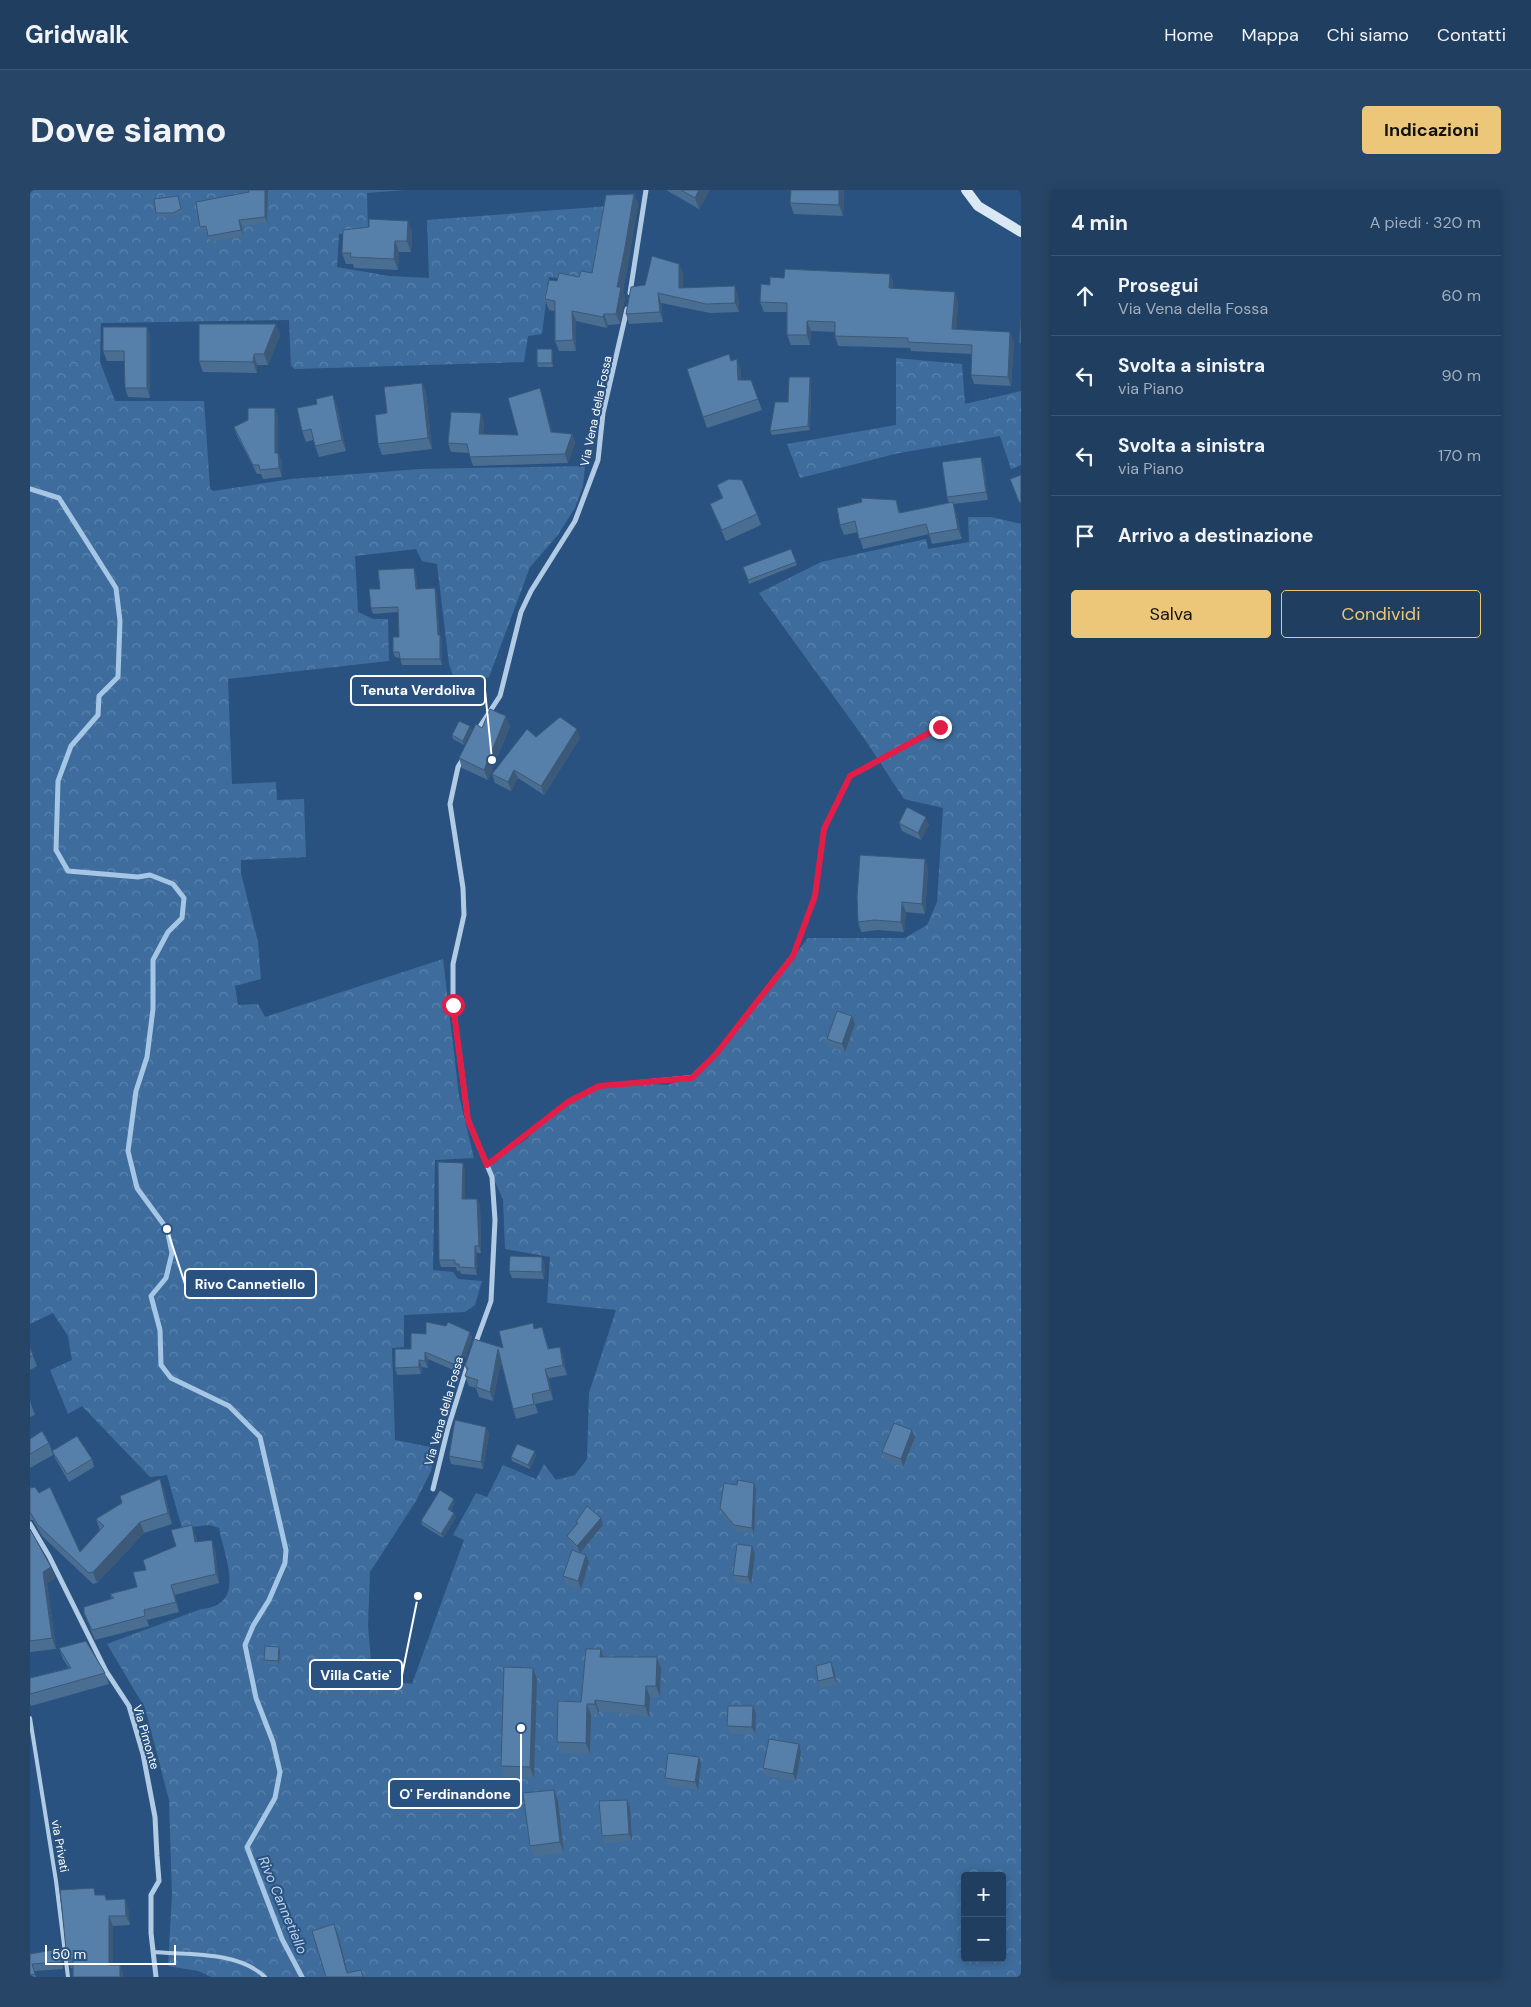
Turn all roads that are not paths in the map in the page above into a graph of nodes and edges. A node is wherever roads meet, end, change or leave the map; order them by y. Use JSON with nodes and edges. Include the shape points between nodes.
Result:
{"nodes":[{"id":1,"x":646,"y":190,"type":"edge"},
{"id":2,"x":966,"y":190,"type":"edge"},
{"id":3,"x":1021,"y":232,"type":"edge"},
{"id":4,"x":940,"y":727,"type":"dead end"},
{"id":5,"x":473,"y":736,"type":"edge"},
{"id":6,"x":466,"y":752,"type":"edge"},
{"id":7,"x":487,"y":1165,"type":"junction"},
{"id":8,"x":472,"y":1351,"type":"edge"},
{"id":9,"x":469,"y":1359,"type":"edge"},
{"id":10,"x":433,"y":1489,"type":"dead end"},
{"id":11,"x":30,"y":1524,"type":"edge"},
{"id":12,"x":30,"y":1718,"type":"edge"},
{"id":13,"x":153,"y":1952,"type":"junction"},
{"id":14,"x":68,"y":1977,"type":"edge"},
{"id":15,"x":156,"y":1977,"type":"edge"},
{"id":16,"x":265,"y":1977,"type":"edge"}],
"edges":[{"from":1,"to":5,"type":"street","name":"Via Vena della Fossa","via":[[620,349],[603,413],[598,460],[575,521],[521,612],[500,696]]},
{"from":2,"to":3,"type":"main road","via":[[978,206]]},
{"from":4,"to":7,"type":"lane","via":[[850,776],[824,829],[815,896],[793,956],[716,1054],[692,1078],[599,1086],[560,1107]]},
{"from":6,"to":7,"type":"street","name":"Via Vena della Fossa","via":[[458,767],[450,804],[464,915],[453,964],[453,1005],[468,1120]]},
{"from":7,"to":8,"type":"street","name":"Via Vena della Fossa","via":[[492,1177],[495,1220],[492,1301]]},
{"from":9,"to":10,"type":"street","name":"Via Vena della Fossa"},
{"from":11,"to":13,"type":"street","name":"Via Pimonte","via":[[103,1664],[129,1706],[143,1754],[155,1816],[158,1881],[152,1895]]},
{"from":12,"to":14,"type":"lane","name":"via Privati"},
{"from":13,"to":15,"type":"street","name":"Via Pimonte"},
{"from":13,"to":16,"type":"lane","via":[[219,1958],[244,1964]]}]}
